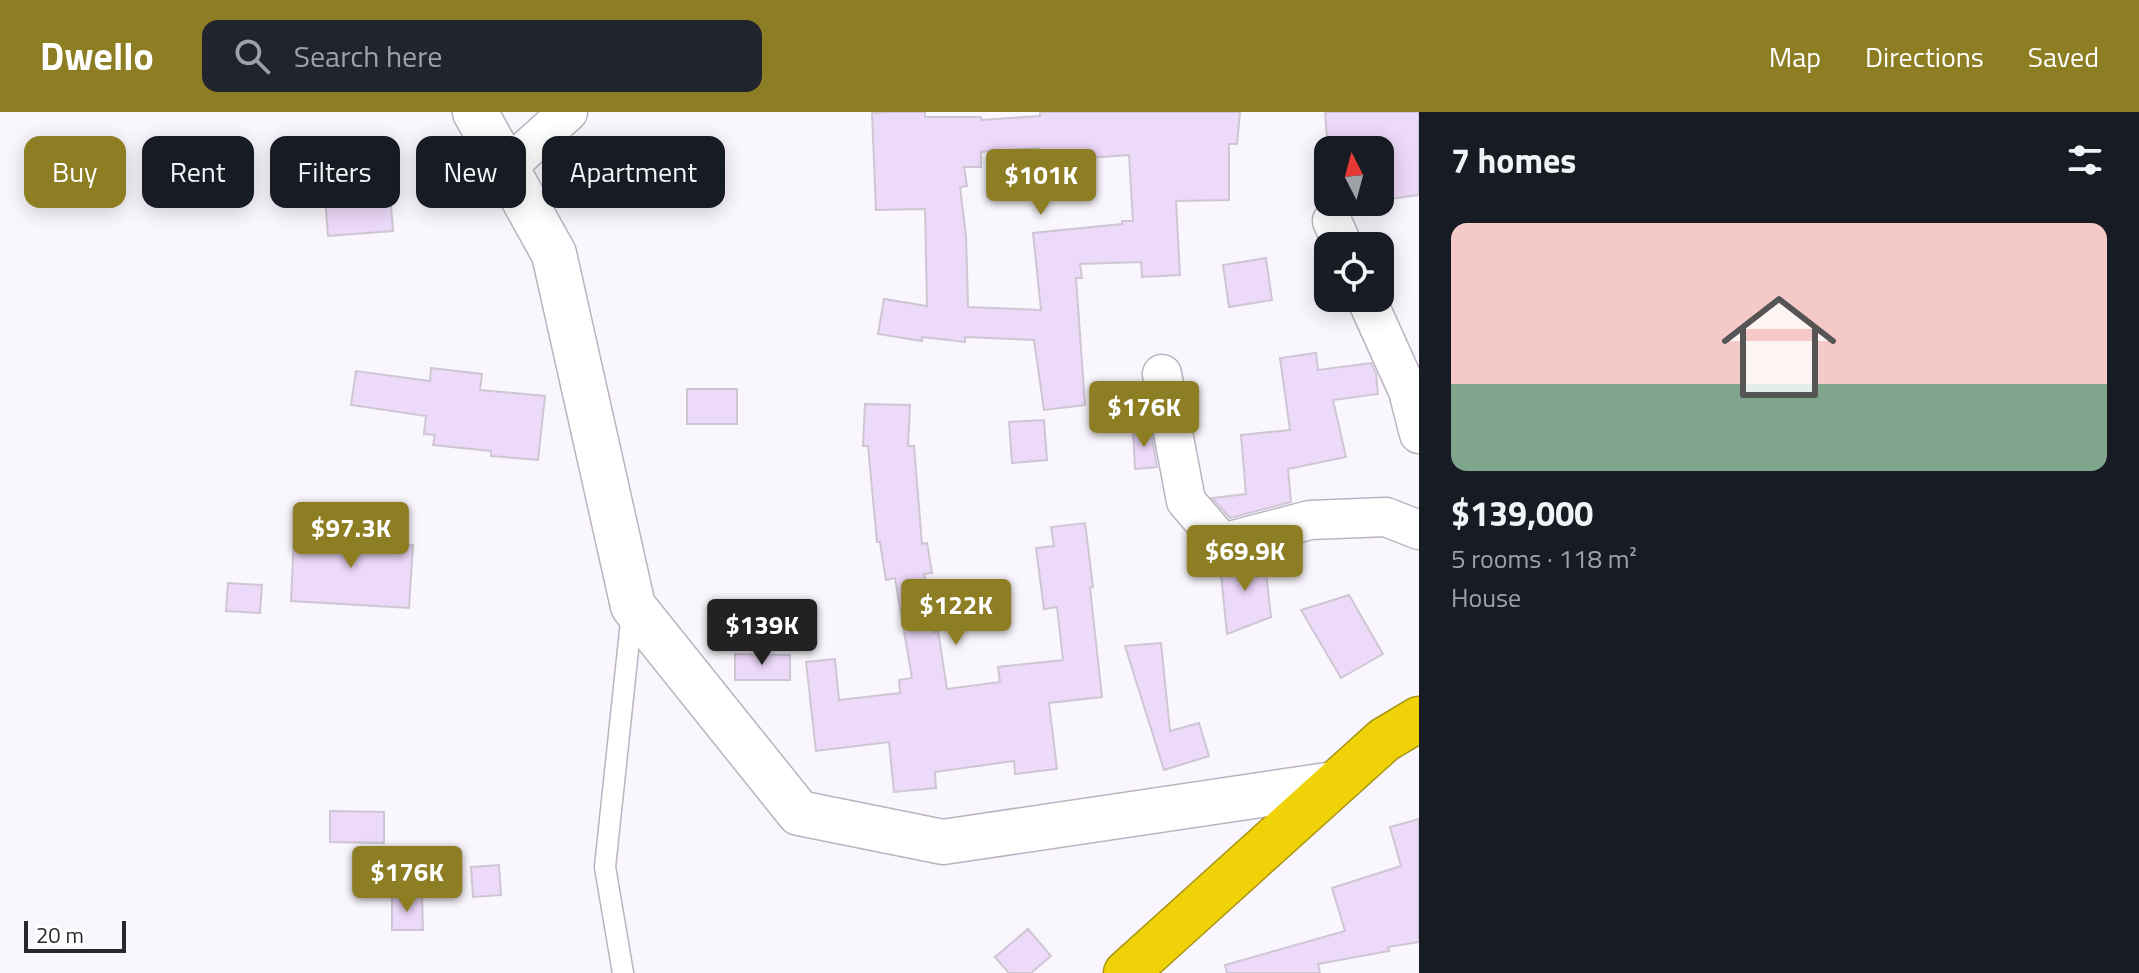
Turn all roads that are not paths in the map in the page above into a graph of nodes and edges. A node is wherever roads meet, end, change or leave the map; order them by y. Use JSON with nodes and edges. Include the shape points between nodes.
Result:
{"nodes":[{"id":1,"x":475,"y":112,"type":"edge"},
{"id":2,"x":568,"y":112,"type":"edge"},
{"id":3,"x":488,"y":136,"type":"edge"},
{"id":4,"x":526,"y":150,"type":"edge"},
{"id":5,"x":526,"y":204,"type":"edge"},
{"id":6,"x":1372,"y":312,"type":"edge"},
{"id":7,"x":1162,"y":374,"type":"dead end"},
{"id":8,"x":1419,"y":434,"type":"edge"},
{"id":9,"x":1419,"y":530,"type":"edge"},
{"id":10,"x":633,"y":606,"type":"junction"},
{"id":11,"x":1419,"y":719,"type":"edge"},
{"id":12,"x":1334,"y":784,"type":"junction"},
{"id":13,"x":623,"y":973,"type":"edge"},
{"id":14,"x":1126,"y":973,"type":"edge"}],
"edges":[{"from":1,"to":3,"type":"main road"},
{"from":2,"to":4,"type":"street"},
{"from":5,"to":10,"type":"main road","via":[[554,254]]},
{"from":6,"to":8,"type":"street","via":[[1408,391]]},
{"from":7,"to":9,"type":"street","via":[[1186,501],[1222,543],[1310,520],[1386,517]]},
{"from":10,"to":12,"type":"main road","via":[[799,813],[943,842]]},
{"from":10,"to":13,"type":"lane","via":[[605,867]]},
{"from":11,"to":12,"type":"highway","via":[[1384,740]]},
{"from":12,"to":14,"type":"highway"}]}
